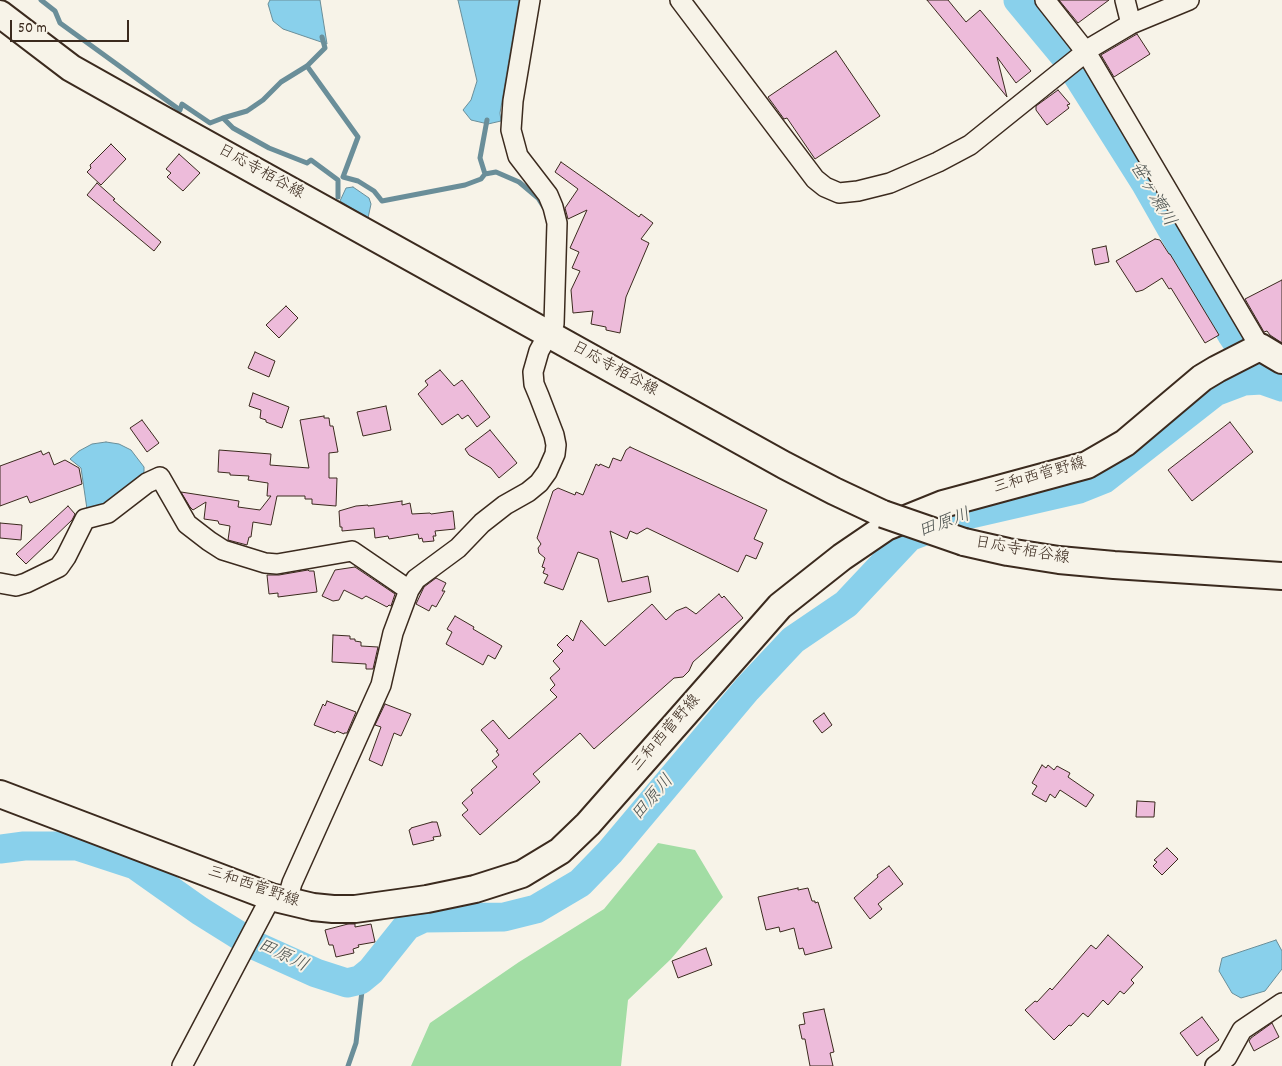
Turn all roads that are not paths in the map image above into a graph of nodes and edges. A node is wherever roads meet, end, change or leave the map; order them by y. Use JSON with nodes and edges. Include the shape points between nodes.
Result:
{"nodes":[{"id":1,"x":530,"y":0,"type":"edge"},
{"id":2,"x":680,"y":0,"type":"edge"},
{"id":3,"x":1045,"y":0,"type":"edge"},
{"id":4,"x":1125,"y":0,"type":"edge"},
{"id":5,"x":1189,"y":0,"type":"edge"},
{"id":6,"x":0,"y":14,"type":"edge"},
{"id":7,"x":1131,"y":24,"type":"junction"},
{"id":8,"x":1083,"y":55,"type":"junction"},
{"id":9,"x":549,"y":334,"type":"junction"},
{"id":10,"x":1250,"y":352,"type":"junction"},
{"id":11,"x":1282,"y":360,"type":"edge"},
{"id":12,"x":1282,"y":576,"type":"edge"},
{"id":13,"x":0,"y":582,"type":"edge"},
{"id":14,"x":409,"y":590,"type":"junction"},
{"id":15,"x":0,"y":794,"type":"edge"},
{"id":16,"x":279,"y":899,"type":"junction"},
{"id":17,"x":1282,"y":1003,"type":"edge"},
{"id":18,"x":1224,"y":1063,"type":"edge"},
{"id":19,"x":182,"y":1066,"type":"edge"}],
"edges":[{"from":1,"to":9,"type":"street","via":[[511,130],[518,156],[548,195],[557,223],[556,310]]},
{"from":2,"to":8,"type":"street","via":[[815,179],[839,193],[890,183],[970,145]]},
{"from":3,"to":8,"type":"street"},
{"from":4,"to":7,"type":"street"},
{"from":5,"to":7,"type":"street"},
{"from":6,"to":9,"type":"main road","name":"日応寺栢谷線","via":[[71,68]]},
{"from":7,"to":8,"type":"street"},
{"from":8,"to":10,"type":"street"},
{"from":9,"to":12,"type":"main road","name":"日応寺栢谷線","bridge":true,"via":[[834,491],[884,514],[964,542],[1059,560]]},
{"from":9,"to":14,"type":"street","via":[[539,351],[533,372],[534,384],[556,445],[547,472],[528,492],[505,504],[458,548],[416,579]]},
{"from":10,"to":11,"type":"main road"},
{"from":10,"to":16,"type":"main road","name":"三和西菅野線","via":[[1202,378],[1125,443],[1088,465],[943,504],[886,527],[842,557],[780,606],[588,824],[560,851],[522,874],[475,889],[376,907],[333,909]]},
{"from":13,"to":14,"type":"street","via":[[16,586],[59,567],[85,519],[108,513],[160,477],[187,524],[223,550],[265,564],[352,551]]},
{"from":14,"to":16,"type":"street","via":[[393,633],[381,684],[292,882]]},
{"from":15,"to":16,"type":"main road","name":"三和西菅野線"},
{"from":16,"to":19,"type":"street","via":[[247,941]]},
{"from":17,"to":18,"type":"street","via":[[1242,1030]]}]}
